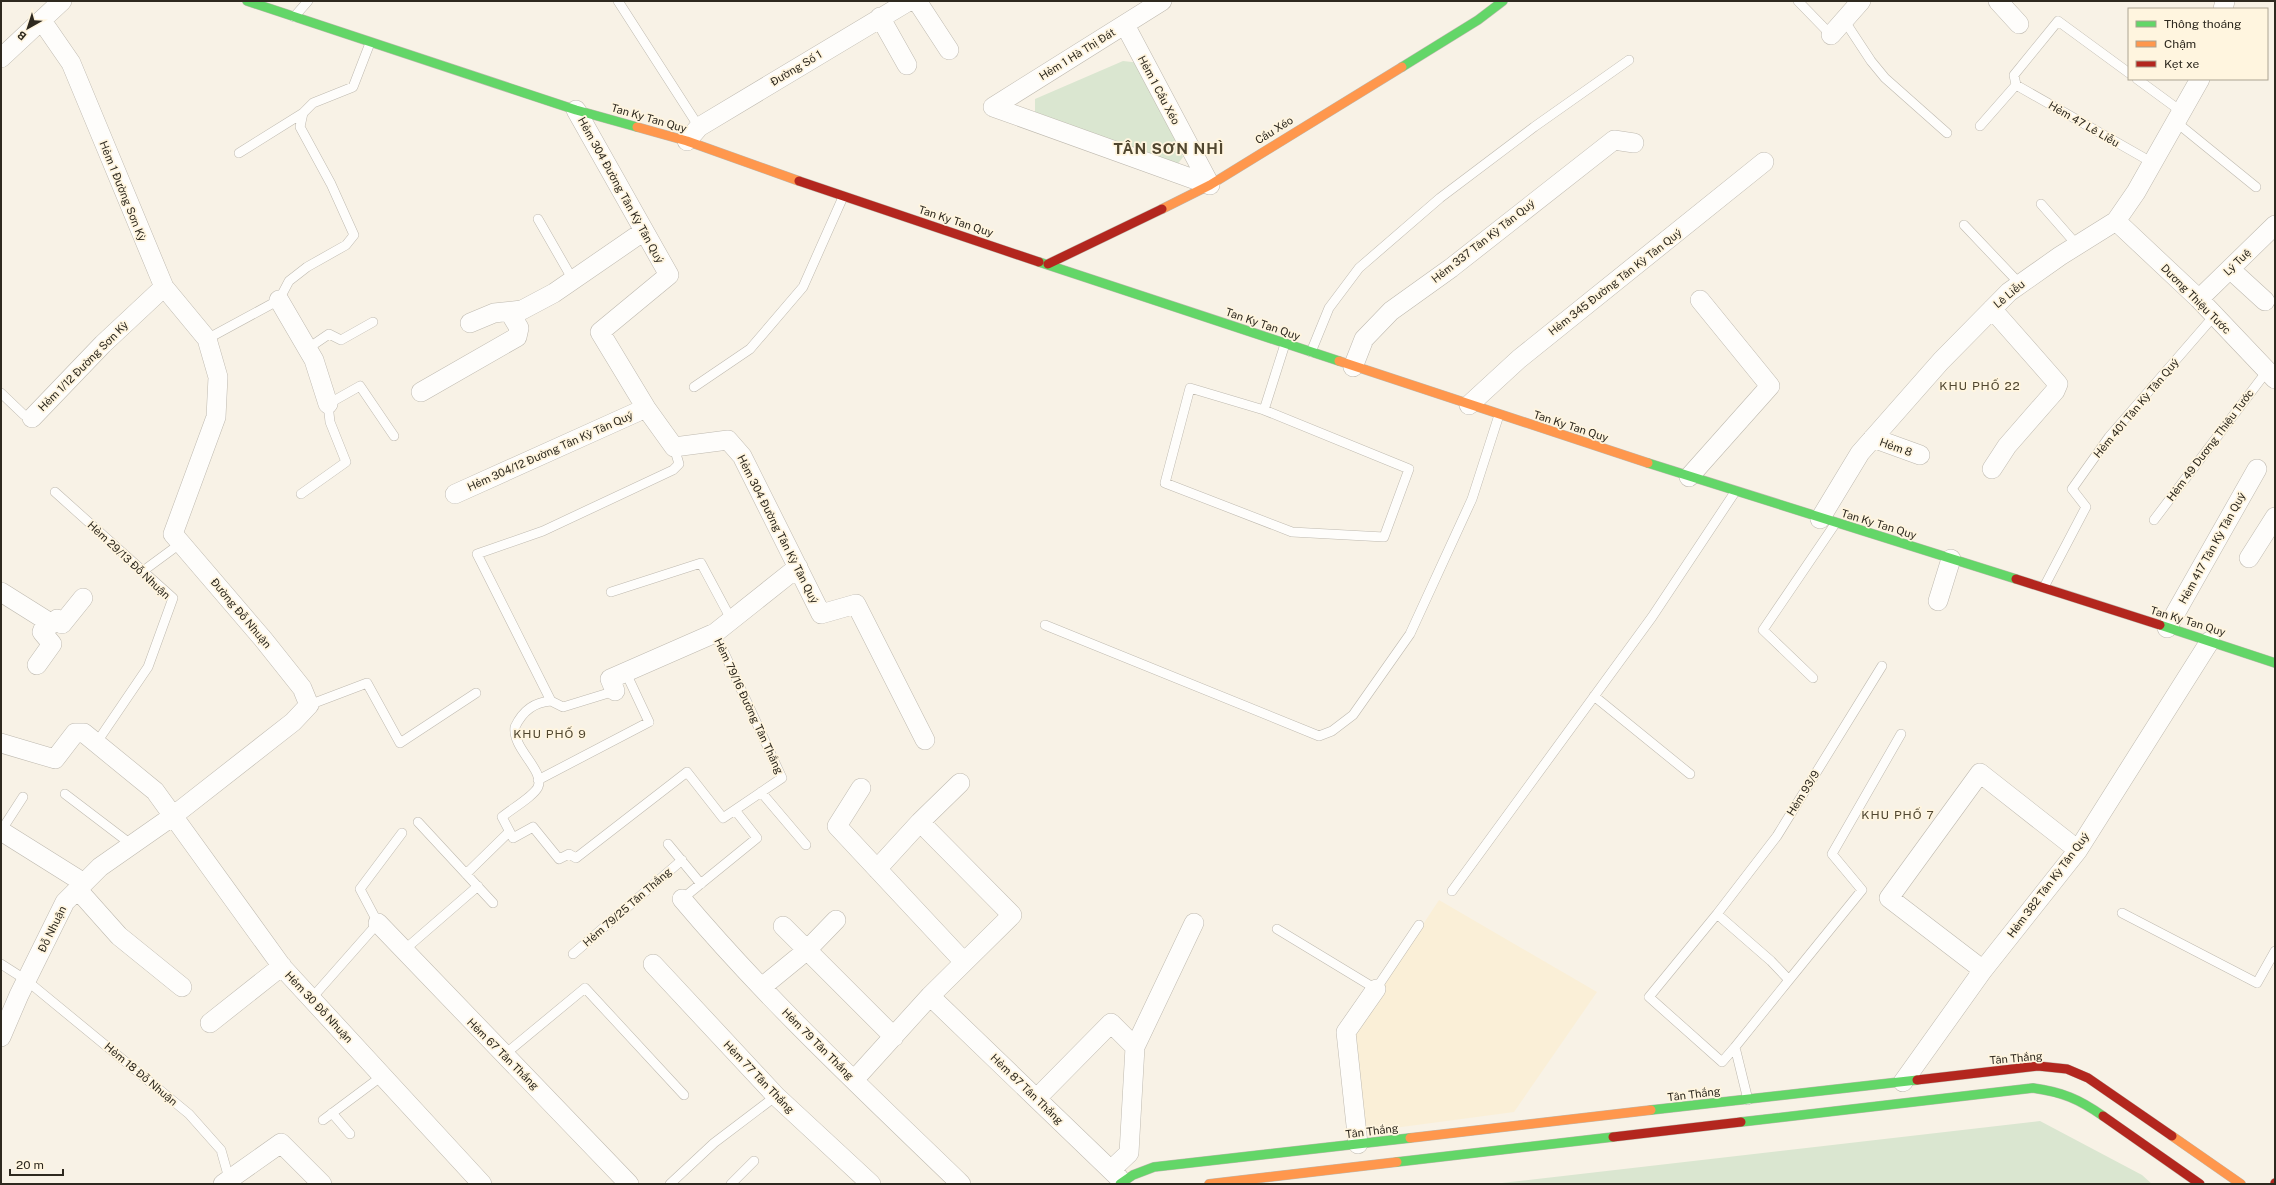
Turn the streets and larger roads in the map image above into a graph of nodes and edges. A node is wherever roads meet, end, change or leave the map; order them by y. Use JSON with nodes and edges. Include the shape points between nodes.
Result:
{"nodes":[{"id":1,"x":62,"y":1,"type":"edge"},
{"id":2,"x":246,"y":1,"type":"edge"},
{"id":3,"x":909,"y":1,"type":"edge"},
{"id":4,"x":917,"y":1,"type":"edge"},
{"id":5,"x":1162,"y":1,"type":"edge"},
{"id":6,"x":1503,"y":1,"type":"edge"},
{"id":7,"x":1861,"y":1,"type":"edge"},
{"id":8,"x":1998,"y":1,"type":"edge"},
{"id":9,"x":880,"y":17,"type":"junction"},
{"id":10,"x":42,"y":21,"type":"junction"},
{"id":11,"x":2019,"y":24,"type":"dead end"},
{"id":12,"x":1124,"y":25,"type":"junction"},
{"id":13,"x":1831,"y":35,"type":"road end"},
{"id":14,"x":949,"y":50,"type":"dead end"},
{"id":15,"x":1,"y":58,"type":"edge"},
{"id":16,"x":907,"y":65,"type":"dead end"},
{"id":17,"x":2199,"y":80,"type":"edge"},
{"id":18,"x":576,"y":110,"type":"junction"},
{"id":19,"x":693,"y":134,"type":"junction"},
{"id":20,"x":1634,"y":143,"type":"dead end"},
{"id":21,"x":1764,"y":162,"type":"dead end"},
{"id":22,"x":1210,"y":185,"type":"junction"},
{"id":23,"x":2116,"y":221,"type":"junction"},
{"id":24,"x":2274,"y":227,"type":"edge"},
{"id":25,"x":644,"y":231,"type":"junction"},
{"id":26,"x":1048,"y":264,"type":"junction"},
{"id":27,"x":2230,"y":269,"type":"junction"},
{"id":28,"x":164,"y":287,"type":"junction"},
{"id":29,"x":2199,"y":299,"type":"junction"},
{"id":30,"x":279,"y":300,"type":"road end"},
{"id":31,"x":1700,"y":300,"type":"dead end"},
{"id":32,"x":2265,"y":301,"type":"dead end"},
{"id":33,"x":1992,"y":309,"type":"junction"},
{"id":34,"x":510,"y":313,"type":"junction"},
{"id":35,"x":470,"y":323,"type":"dead end"},
{"id":36,"x":210,"y":347,"type":"joint"},
{"id":37,"x":1353,"y":367,"type":"junction"},
{"id":38,"x":2271,"y":375,"type":"edge"},
{"id":39,"x":421,"y":392,"type":"dead end"},
{"id":40,"x":328,"y":404,"type":"road end"},
{"id":41,"x":1469,"y":405,"type":"junction"},
{"id":42,"x":646,"y":408,"type":"junction"},
{"id":43,"x":32,"y":418,"type":"road end"},
{"id":44,"x":1873,"y":438,"type":"junction"},
{"id":45,"x":1920,"y":456,"type":"dead end"},
{"id":46,"x":1992,"y":469,"type":"dead end"},
{"id":47,"x":2257,"y":469,"type":"dead end"},
{"id":48,"x":1689,"y":477,"type":"junction"},
{"id":49,"x":455,"y":494,"type":"dead end"},
{"id":50,"x":2275,"y":517,"type":"edge"},
{"id":51,"x":1828,"y":521,"type":"junction"},
{"id":52,"x":2248,"y":558,"type":"dead end"},
{"id":53,"x":1951,"y":559,"type":"junction"},
{"id":54,"x":798,"y":567,"type":"junction"},
{"id":55,"x":1,"y":592,"type":"edge"},
{"id":56,"x":83,"y":598,"type":"dead end"},
{"id":57,"x":1938,"y":601,"type":"dead end"},
{"id":58,"x":46,"y":622,"type":"junction"},
{"id":59,"x":2167,"y":628,"type":"junction"},
{"id":60,"x":2210,"y":642,"type":"junction"},
{"id":61,"x":2275,"y":663,"type":"edge"},
{"id":62,"x":37,"y":665,"type":"dead end"},
{"id":63,"x":615,"y":691,"type":"road end"},
{"id":64,"x":924,"y":740,"type":"dead end"},
{"id":65,"x":1,"y":743,"type":"edge"},
{"id":66,"x":960,"y":783,"type":"dead end"},
{"id":67,"x":861,"y":788,"type":"dead end"},
{"id":68,"x":173,"y":816,"type":"junction"},
{"id":69,"x":920,"y":822,"type":"junction"},
{"id":70,"x":1,"y":831,"type":"edge"},
{"id":71,"x":2078,"y":850,"type":"junction"},
{"id":72,"x":876,"y":869,"type":"junction"},
{"id":73,"x":81,"y":887,"type":"junction"},
{"id":74,"x":682,"y":899,"type":"road end"},
{"id":75,"x":836,"y":920,"type":"dead end"},
{"id":76,"x":378,"y":923,"type":"road end"},
{"id":77,"x":1194,"y":923,"type":"dead end"},
{"id":78,"x":783,"y":926,"type":"dead end"},
{"id":79,"x":806,"y":951,"type":"junction"},
{"id":80,"x":964,"y":962,"type":"junction"},
{"id":81,"x":653,"y":964,"type":"dead end"},
{"id":82,"x":282,"y":966,"type":"junction"},
{"id":83,"x":1983,"y":970,"type":"junction"},
{"id":84,"x":182,"y":986,"type":"dead end"},
{"id":85,"x":762,"y":987,"type":"junction"},
{"id":86,"x":1376,"y":989,"type":"road end"},
{"id":87,"x":930,"y":996,"type":"junction"},
{"id":88,"x":210,"y":1023,"type":"dead end"},
{"id":89,"x":1,"y":1037,"type":"edge"},
{"id":90,"x":894,"y":1037,"type":"junction"},
{"id":91,"x":1135,"y":1047,"type":"junction"},
{"id":92,"x":854,"y":1080,"type":"junction"},
{"id":93,"x":1903,"y":1082,"type":"junction"},
{"id":94,"x":1037,"y":1098,"type":"junction"},
{"id":95,"x":1358,"y":1144,"type":"junction"},
{"id":96,"x":1120,"y":1180,"type":"edge"},
{"id":97,"x":227,"y":1183,"type":"edge"},
{"id":98,"x":322,"y":1184,"type":"edge"},
{"id":99,"x":482,"y":1184,"type":"edge"},
{"id":100,"x":629,"y":1184,"type":"edge"},
{"id":101,"x":871,"y":1184,"type":"edge"},
{"id":102,"x":961,"y":1184,"type":"edge"},
{"id":103,"x":1208,"y":1184,"type":"edge"},
{"id":104,"x":2200,"y":1184,"type":"edge"},
{"id":105,"x":2240,"y":1184,"type":"edge"}],
"edges":[{"from":1,"to":10,"type":"street"},
{"from":2,"to":18,"type":"street","name":"Tan Ky Tan Quy"},
{"from":3,"to":9,"type":"street","name":"Đường Số 1"},
{"from":4,"to":14,"type":"street"},
{"from":5,"to":12,"type":"street","name":"Hẻm 1 Hà Thị Đát"},
{"from":6,"to":22,"type":"street","name":"Cầu Xéo","via":[[1478,20]]},
{"from":7,"to":13,"type":"street"},
{"from":8,"to":11,"type":"street"},
{"from":9,"to":16,"type":"street"},
{"from":9,"to":19,"type":"street","name":"Đường Số 1"},
{"from":10,"to":15,"type":"street"},
{"from":10,"to":28,"type":"street","name":"Hẻm 1 Đường Sơn Kỳ","via":[[71,63]]},
{"from":12,"to":22,"type":"street","name":"Hẻm 1 Cầu Xéo"},
{"from":12,"to":22,"type":"street","name":"Hẻm 1 Hà Thị Đát","via":[[993,107]]},
{"from":17,"to":23,"type":"street","name":"Lê Liễu","via":[[2153,163]]},
{"from":18,"to":19,"type":"street","name":"Tan Ky Tan Quy"},
{"from":18,"to":25,"type":"street","name":"Hẻm 304 Đường Tân Kỳ Tân Quý"},
{"from":19,"to":26,"type":"street","name":"Tan Ky Tan Quy","via":[[843,197]]},
{"from":20,"to":37,"type":"street","name":"Hẻm 337 Tân Kỳ Tân Quý","via":[[1614,140],[1391,311],[1364,339]]},
{"from":21,"to":41,"type":"street","name":"Hẻm 345 Đường Tân Kỳ Tân Quý","via":[[1519,358]]},
{"from":22,"to":26,"type":"street","name":"Cầu Xéo"},
{"from":23,"to":29,"type":"street","name":"Dương Thiệu Tước"},
{"from":23,"to":33,"type":"street","name":"Lê Liễu","via":[[2020,284]]},
{"from":24,"to":27,"type":"street","name":"Lý Tuệ"},
{"from":25,"to":34,"type":"street","via":[[573,280],[522,310]]},
{"from":25,"to":42,"type":"street","name":"Hẻm 304 Đường Tân Kỳ Tân Quý","via":[[668,275],[600,332]]},
{"from":26,"to":37,"type":"street","name":"Tan Ky Tan Quy"},
{"from":27,"to":29,"type":"street","name":"Lý Tuệ"},
{"from":27,"to":32,"type":"street"},
{"from":28,"to":36,"type":"street","name":"Hẻm 1 Đường Sơn Kỳ"},
{"from":28,"to":43,"type":"street","name":"Hẻm 1/12 Đường Sơn Kỳ","via":[[103,344]]},
{"from":29,"to":38,"type":"street","name":"Dương Thiệu Tước"},
{"from":30,"to":40,"type":"street","via":[[314,360]]},
{"from":31,"to":48,"type":"street","via":[[1770,386]]},
{"from":33,"to":44,"type":"street","name":"Lê Liễu","via":[[1941,361]]},
{"from":33,"to":46,"type":"street","via":[[2058,384],[2055,391],[2007,446]]},
{"from":34,"to":35,"type":"street","via":[[494,313]]},
{"from":34,"to":39,"type":"street","via":[[519,328],[517,337]]},
{"from":36,"to":68,"type":"street","name":"Đường Đỗ Nhuận","via":[[218,377],[216,417],[173,534],[302,688],[309,705],[293,722]]},
{"from":37,"to":41,"type":"street","name":"Tan Ky Tan Quy"},
{"from":41,"to":48,"type":"street","name":"Tan Ky Tan Quy"},
{"from":42,"to":49,"type":"street","name":"Hẻm 304/12 Đường Tân Kỳ Tân Quý"},
{"from":42,"to":54,"type":"street","name":"Hẻm 304 Đường Tân Kỳ Tân Quý","via":[[674,447],[728,440],[742,456]]},
{"from":44,"to":45,"type":"street","name":"Hẻm 8"},
{"from":44,"to":51,"type":"street","name":"Lê Liễu","via":[[1860,453]]},
{"from":47,"to":59,"type":"street","name":"Hẻm 417 Tân Kỳ Tân Quý"},
{"from":48,"to":51,"type":"street","name":"Tan Ky Tan Quy"},
{"from":50,"to":52,"type":"street"},
{"from":51,"to":53,"type":"street","name":"Tan Ky Tan Quy"},
{"from":53,"to":57,"type":"street"},
{"from":53,"to":59,"type":"street","name":"Tan Ky Tan Quy"},
{"from":54,"to":63,"type":"street","via":[[715,633],[610,679]]},
{"from":54,"to":64,"type":"street","name":"Hẻm 304 Đường Tân Kỳ Tân Quý","via":[[821,614],[856,604]]},
{"from":55,"to":58,"type":"street"},
{"from":56,"to":58,"type":"street","via":[[62,624],[56,619],[52,624]]},
{"from":58,"to":62,"type":"street","via":[[42,632],[52,644]]},
{"from":59,"to":60,"type":"street","name":"Tan Ky Tan Quy"},
{"from":60,"to":61,"type":"street","name":"Tan Ky Tan Quy"},
{"from":60,"to":71,"type":"street","name":"Hẻm 382 Tân Kỳ Tân Quý"},
{"from":65,"to":68,"type":"street","name":"Hẻm 30 Đỗ Nhuận","via":[[55,759],[75,733],[84,733],[155,791]]},
{"from":66,"to":69,"type":"street"},
{"from":67,"to":72,"type":"street","via":[[837,826]]},
{"from":68,"to":73,"type":"street","name":"Đỗ Nhuận","via":[[100,867]]},
{"from":68,"to":82,"type":"street","name":"Hẻm 30 Đỗ Nhuận"},
{"from":69,"to":72,"type":"street"},
{"from":69,"to":80,"type":"street","via":[[1012,915]]},
{"from":70,"to":73,"type":"street"},
{"from":71,"to":83,"type":"street","name":"Hẻm 382 Tân Kỳ Tân Quý"},
{"from":71,"to":83,"type":"street","via":[[1980,773],[1889,898]]},
{"from":72,"to":80,"type":"street"},
{"from":73,"to":84,"type":"street","via":[[119,936]]},
{"from":73,"to":89,"type":"street","name":"Đỗ Nhuận","via":[[65,902]]},
{"from":74,"to":85,"type":"street","name":"Hẻm 79 Tân Thắng","via":[[726,951]]},
{"from":75,"to":79,"type":"street"},
{"from":76,"to":100,"type":"street","name":"Hẻm 67 Tân Thắng","via":[[403,952]]},
{"from":77,"to":91,"type":"street"},
{"from":78,"to":79,"type":"street"},
{"from":79,"to":85,"type":"street"},
{"from":79,"to":90,"type":"street"},
{"from":80,"to":87,"type":"street"},
{"from":81,"to":101,"type":"street","name":"Hẻm 77 Tân Thắng","via":[[776,1096]]},
{"from":82,"to":88,"type":"street"},
{"from":82,"to":99,"type":"street","name":"Hẻm 30 Đỗ Nhuận"},
{"from":83,"to":93,"type":"street","name":"Hẻm 382 Tân Kỳ Tân Quý"},
{"from":85,"to":92,"type":"street","name":"Hẻm 79 Tân Thắng"},
{"from":86,"to":95,"type":"street","via":[[1346,1032]]},
{"from":87,"to":90,"type":"street"},
{"from":87,"to":94,"type":"street","name":"Hẻm 87 Tân Thắng"},
{"from":90,"to":92,"type":"street"},
{"from":91,"to":94,"type":"street","via":[[1111,1023]]},
{"from":91,"to":96,"type":"street","via":[[1129,1153]]},
{"from":92,"to":102,"type":"street","name":"Hẻm 79 Tân Thắng"},
{"from":93,"to":95,"type":"street","name":"Tân Thắng"},
{"from":93,"to":105,"type":"street","name":"Tân Thắng","via":[[2038,1066],[2067,1069],[2088,1078]]},
{"from":94,"to":96,"type":"street","name":"Hẻm 87 Tân Thắng"},
{"from":95,"to":96,"type":"street","name":"Tân Thắng","via":[[1154,1167]]},
{"from":97,"to":98,"type":"street","via":[[281,1143]]},
{"from":103,"to":104,"type":"street","via":[[2033,1088],[2059,1092],[2088,1106]]}]}
